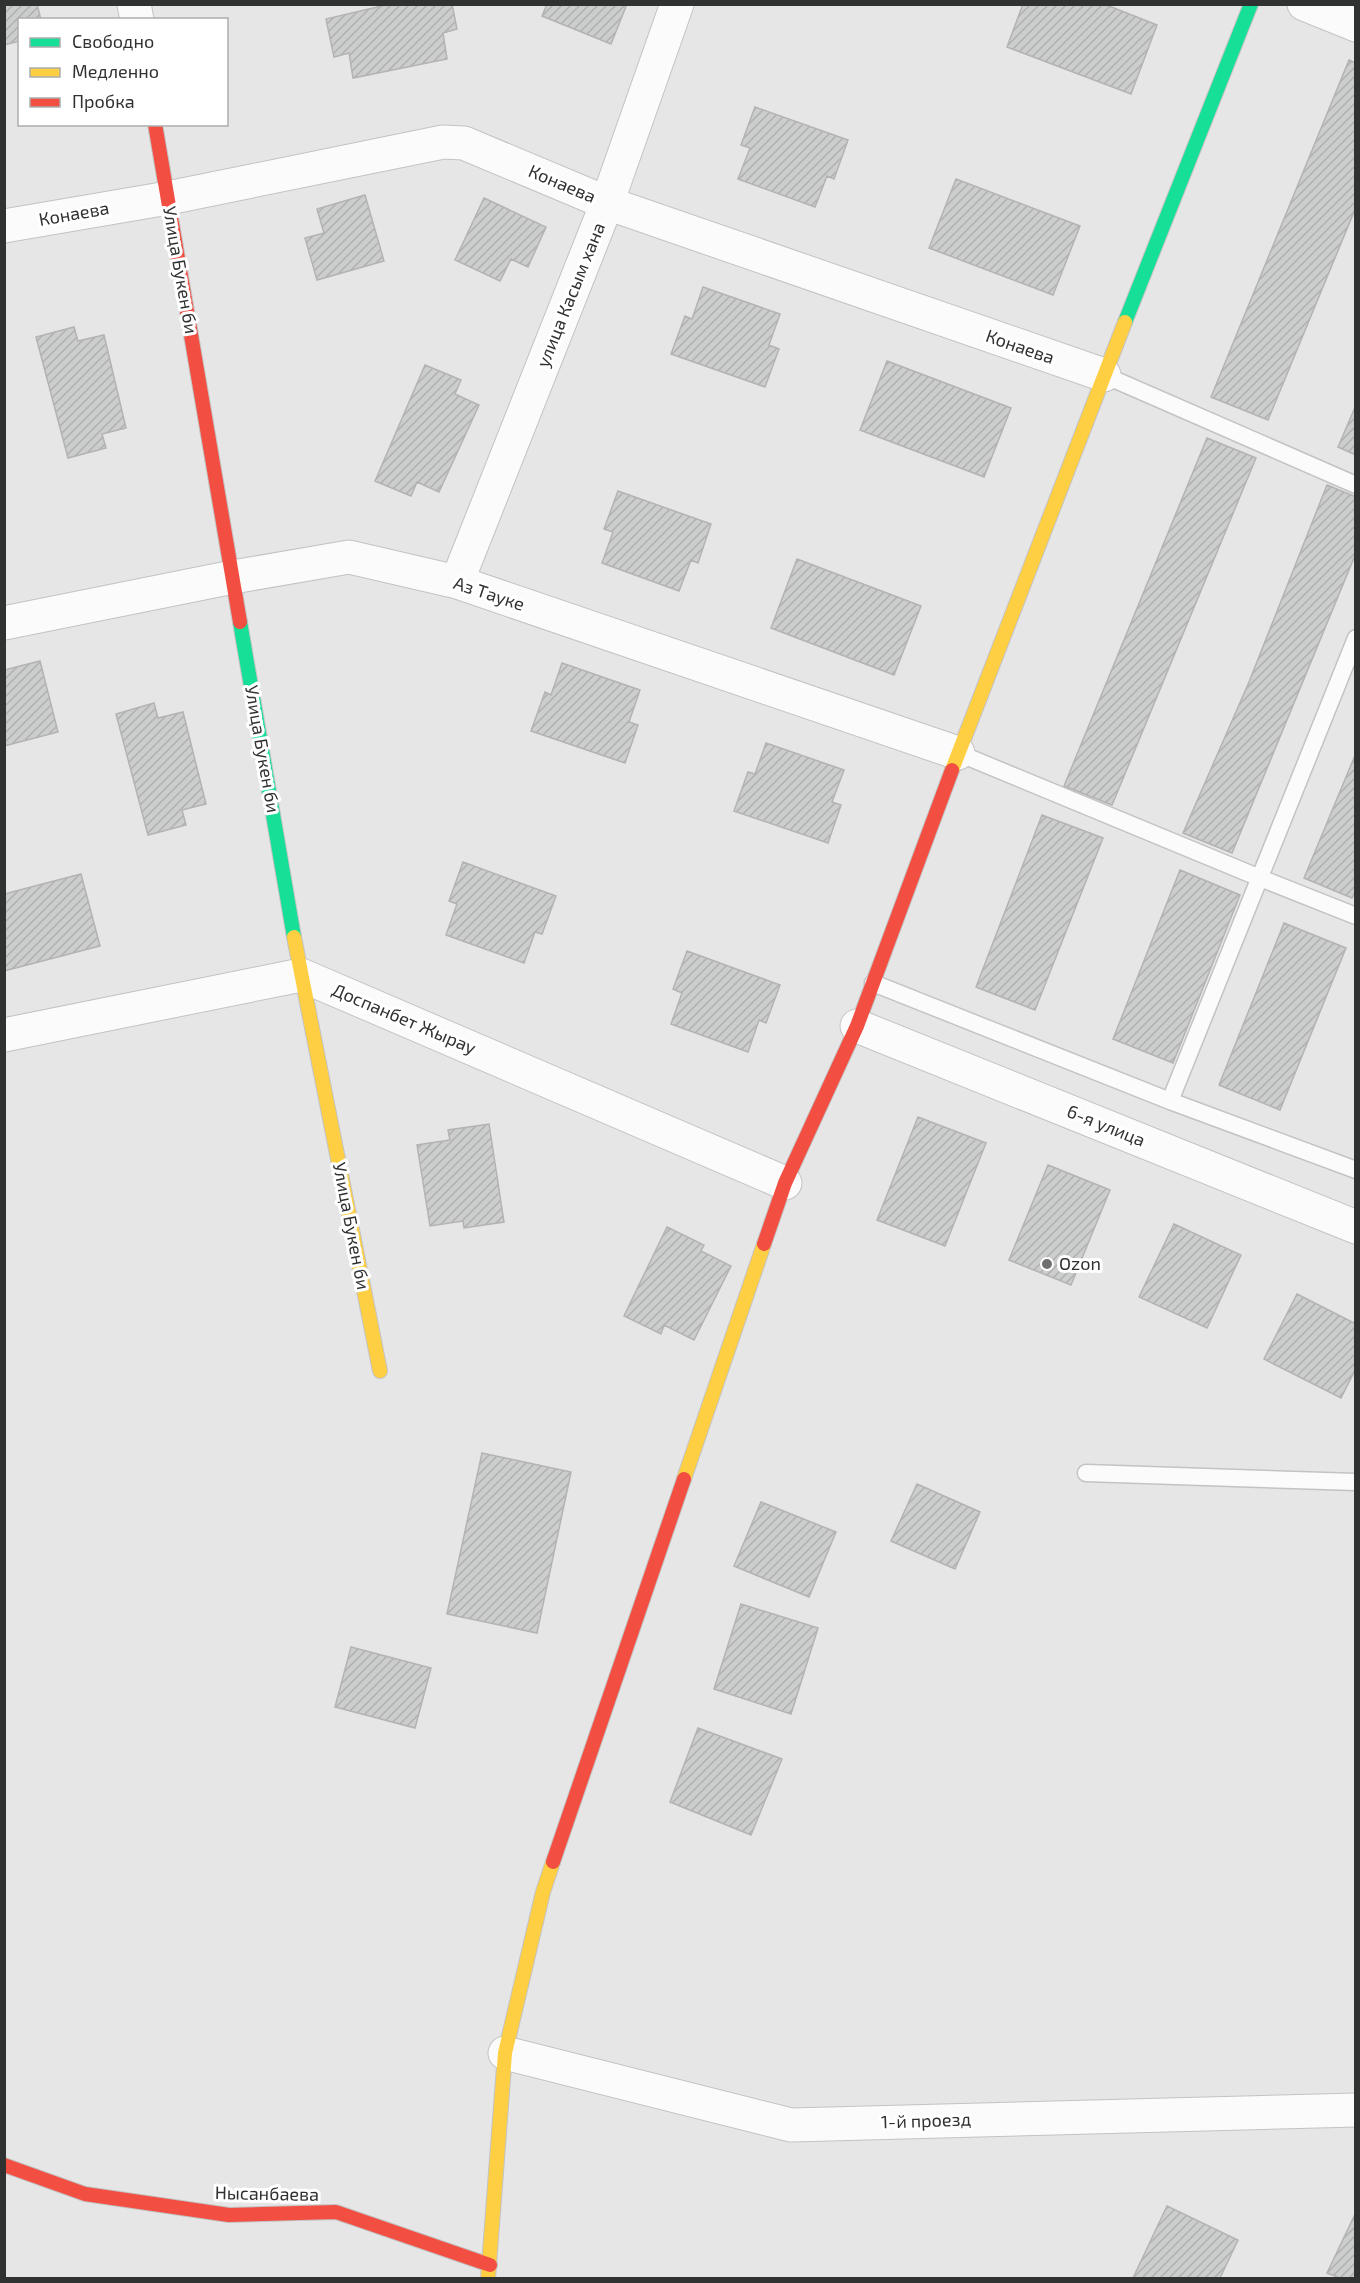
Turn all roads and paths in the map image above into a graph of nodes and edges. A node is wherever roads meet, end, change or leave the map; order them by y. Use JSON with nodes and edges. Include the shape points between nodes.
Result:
{"nodes":[{"id":1,"x":677,"y":4,"type":"edge"},
{"id":2,"x":1251,"y":4,"type":"edge"},
{"id":3,"x":1304,"y":4,"type":"edge"},
{"id":4,"x":1356,"y":25,"type":"edge"},
{"id":5,"x":155,"y":126,"type":"edge"},
{"id":6,"x":168,"y":198,"type":"junction"},
{"id":7,"x":608,"y":203,"type":"junction"},
{"id":8,"x":4,"y":226,"type":"edge"},
{"id":9,"x":1104,"y":375,"type":"junction"},
{"id":10,"x":1356,"y":485,"type":"edge"},
{"id":11,"x":233,"y":577,"type":"junction"},
{"id":12,"x":457,"y":582,"type":"junction"},
{"id":13,"x":4,"y":623,"type":"edge"},
{"id":14,"x":1356,"y":638,"type":"edge"},
{"id":15,"x":958,"y":753,"type":"junction"},
{"id":16,"x":1260,"y":878,"type":"junction"},
{"id":17,"x":1356,"y":916,"type":"edge"},
{"id":18,"x":301,"y":975,"type":"junction"},
{"id":19,"x":873,"y":983,"type":"junction"},
{"id":20,"x":857,"y":1026,"type":"junction"},
{"id":21,"x":4,"y":1035,"type":"edge"},
{"id":22,"x":1170,"y":1101,"type":"junction"},
{"id":23,"x":1356,"y":1170,"type":"edge"},
{"id":24,"x":785,"y":1183,"type":"junction"},
{"id":25,"x":1356,"y":1227,"type":"edge"},
{"id":26,"x":380,"y":1371,"type":"dead end"},
{"id":27,"x":1086,"y":1473,"type":"dead end"},
{"id":28,"x":1356,"y":1482,"type":"edge"},
{"id":29,"x":505,"y":2053,"type":"junction"},
{"id":30,"x":1356,"y":2110,"type":"edge"},
{"id":31,"x":4,"y":2165,"type":"edge"},
{"id":32,"x":489,"y":2272,"type":"edge"}],
"edges":[{"from":1,"to":7,"type":"street","name":"улица Касым хана"},
{"from":2,"to":9,"type":"street"},
{"from":3,"to":4,"type":"street"},
{"from":5,"to":6,"type":"street","name":"Улица Букен би"},
{"from":6,"to":7,"type":"street","name":"Конаева","via":[[443,142],[464,143]]},
{"from":6,"to":8,"type":"street","name":"Конаева"},
{"from":6,"to":11,"type":"street","name":"Улица Букен би"},
{"from":7,"to":9,"type":"street","name":"Конаева"},
{"from":7,"to":12,"type":"street","name":"улица Касым хана"},
{"from":9,"to":10,"type":"lane"},
{"from":9,"to":15,"type":"street"},
{"from":11,"to":12,"type":"street","name":"Аз Тауке","via":[[350,557]]},
{"from":11,"to":13,"type":"street","name":"Аз Тауке"},
{"from":11,"to":18,"type":"street","name":"Улица Букен би"},
{"from":12,"to":15,"type":"street","name":"Аз Тауке"},
{"from":14,"to":16,"type":"lane"},
{"from":15,"to":16,"type":"lane"},
{"from":15,"to":19,"type":"street"},
{"from":16,"to":17,"type":"lane"},
{"from":16,"to":22,"type":"lane"},
{"from":18,"to":21,"type":"street"},
{"from":18,"to":24,"type":"street","name":"Доспанбет Жырау"},
{"from":18,"to":26,"type":"street","name":"Улица Букен би"},
{"from":19,"to":20,"type":"street"},
{"from":19,"to":22,"type":"lane"},
{"from":20,"to":24,"type":"street"},
{"from":20,"to":25,"type":"street","name":"6-я улица"},
{"from":22,"to":23,"type":"lane"},
{"from":24,"to":29,"type":"street","via":[[543,1892]]},
{"from":27,"to":28,"type":"lane"},
{"from":29,"to":30,"type":"street","name":"1-й проезд","via":[[791,2125]]},
{"from":29,"to":32,"type":"street"},
{"from":31,"to":32,"type":"street","name":"Нысанбаева","via":[[85,2194],[207,2212],[336,2212]]}]}
